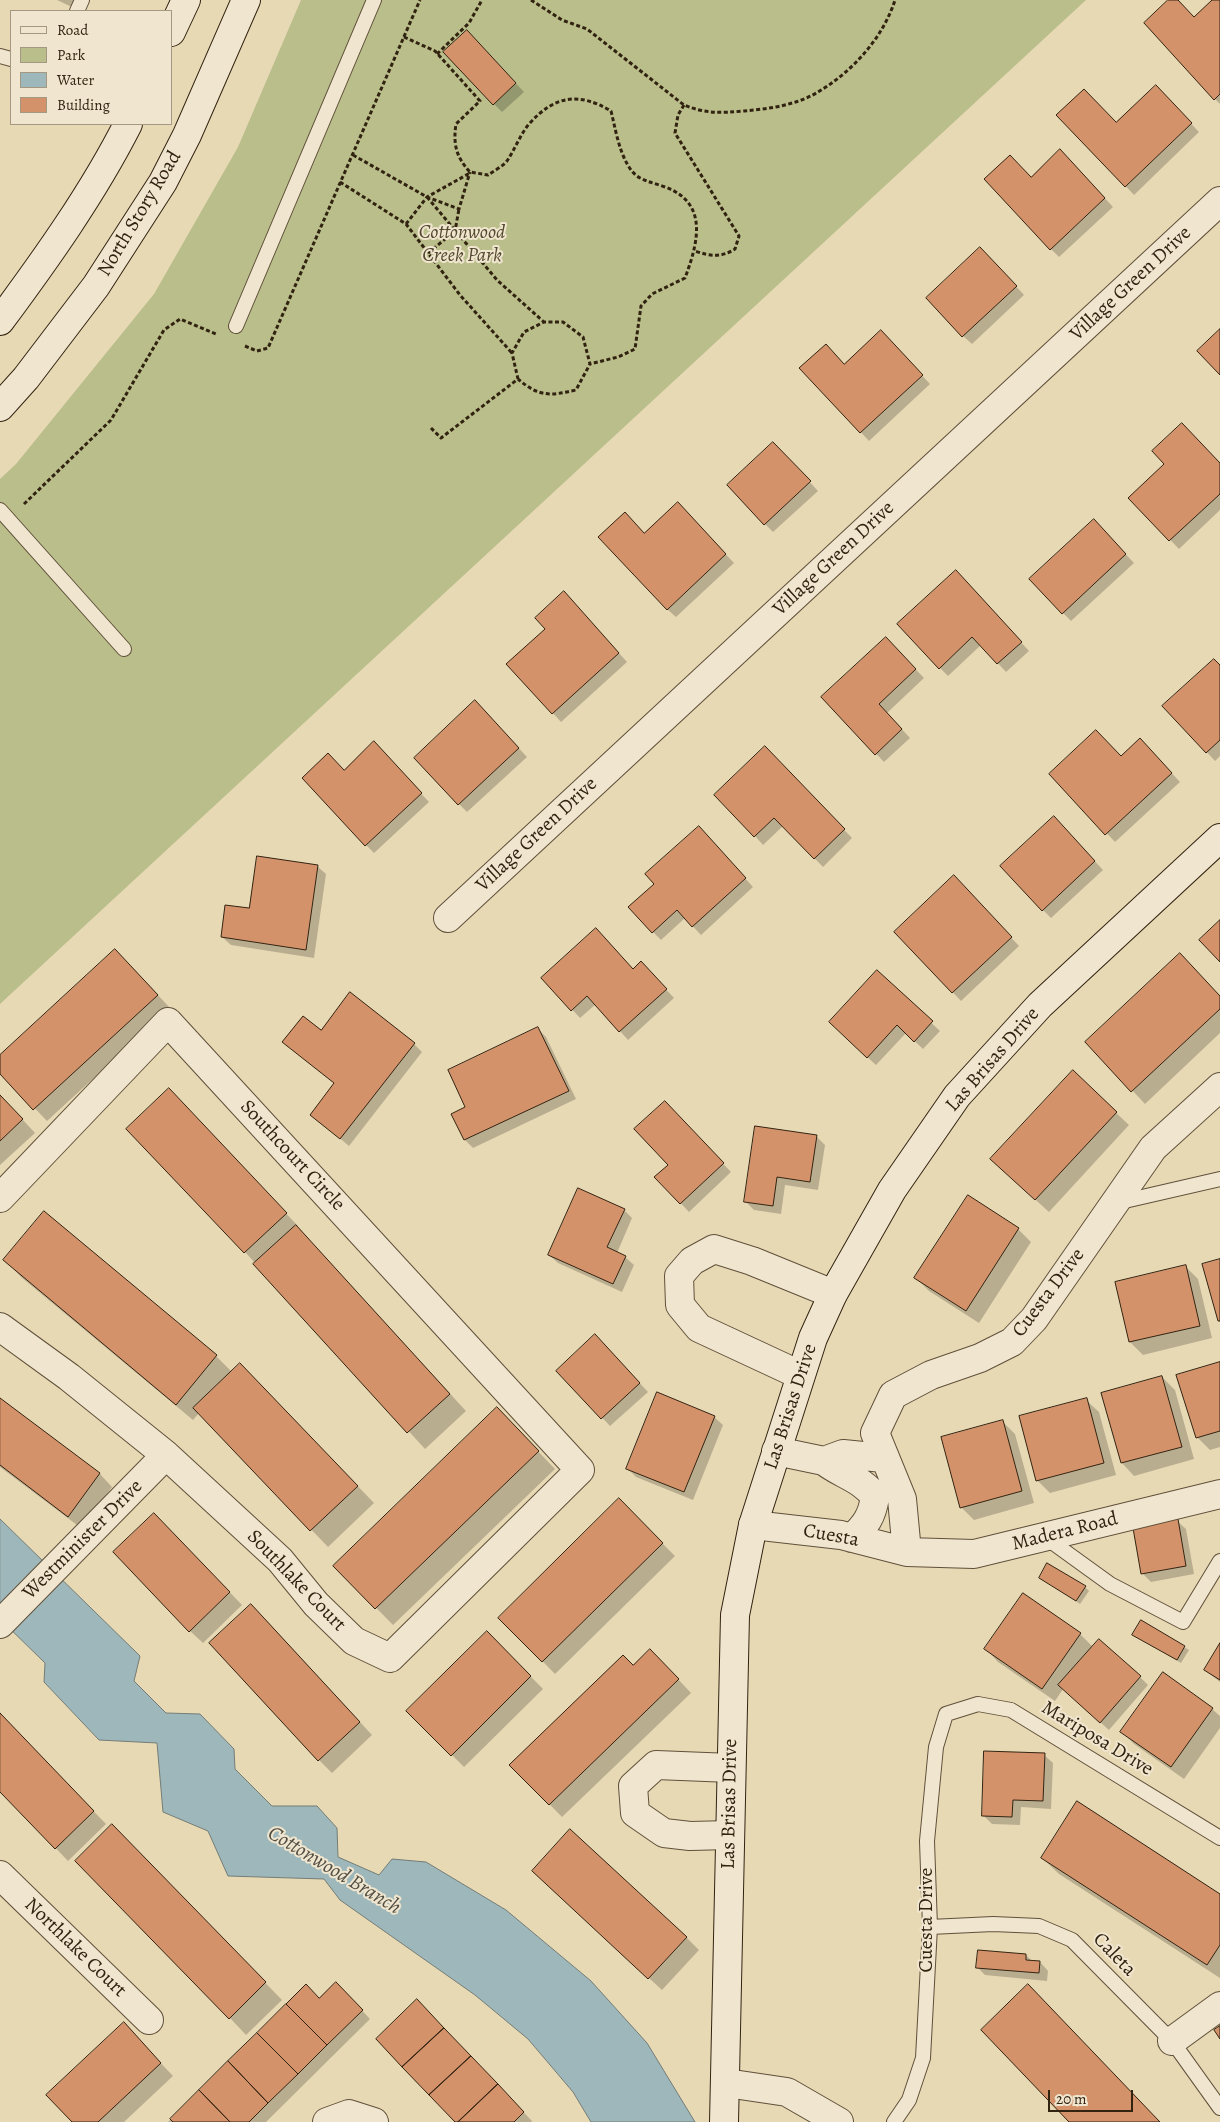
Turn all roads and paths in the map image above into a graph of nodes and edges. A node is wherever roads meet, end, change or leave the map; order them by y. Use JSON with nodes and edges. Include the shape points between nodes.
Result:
{"nodes":[{"id":1,"x":186,"y":0,"type":"edge"},
{"id":2,"x":246,"y":0,"type":"edge"},
{"id":3,"x":374,"y":0,"type":"edge"},
{"id":4,"x":420,"y":0,"type":"edge"},
{"id":5,"x":482,"y":0,"type":"edge"},
{"id":6,"x":531,"y":0,"type":"edge"},
{"id":7,"x":895,"y":0,"type":"edge"},
{"id":8,"x":172,"y":30,"type":"edge"},
{"id":9,"x":404,"y":37,"type":"junction"},
{"id":10,"x":437,"y":54,"type":"junction"},
{"id":11,"x":684,"y":105,"type":"junction"},
{"id":12,"x":127,"y":125,"type":"edge"},
{"id":13,"x":353,"y":154,"type":"junction"},
{"id":14,"x":470,"y":172,"type":"junction"},
{"id":15,"x":340,"y":182,"type":"junction"},
{"id":16,"x":427,"y":197,"type":"junction"},
{"id":17,"x":1220,"y":201,"type":"edge"},
{"id":18,"x":458,"y":209,"type":"junction"},
{"id":19,"x":406,"y":224,"type":"junction"},
{"id":20,"x":455,"y":230,"type":"junction"},
{"id":21,"x":695,"y":251,"type":"junction"},
{"id":22,"x":428,"y":253,"type":"junction"},
{"id":23,"x":0,"y":321,"type":"edge"},
{"id":24,"x":544,"y":322,"type":"junction"},
{"id":25,"x":236,"y":326,"type":"dead end"},
{"id":26,"x":223,"y":337,"type":"dead end"},
{"id":27,"x":240,"y":344,"type":"dead end"},
{"id":28,"x":512,"y":354,"type":"junction"},
{"id":29,"x":590,"y":364,"type":"junction"},
{"id":30,"x":518,"y":379,"type":"junction"},
{"id":31,"x":0,"y":407,"type":"edge"},
{"id":32,"x":430,"y":428,"type":"dead end"},
{"id":33,"x":4,"y":514,"type":"edge"},
{"id":34,"x":124,"y":649,"type":"dead end"},
{"id":35,"x":1220,"y":838,"type":"edge"},
{"id":36,"x":448,"y":918,"type":"dead end"},
{"id":37,"x":1220,"y":1087,"type":"edge"},
{"id":38,"x":1220,"y":1179,"type":"edge"},
{"id":39,"x":0,"y":1198,"type":"edge"},
{"id":40,"x":1115,"y":1203,"type":"junction"},
{"id":41,"x":833,"y":1294,"type":"junction"},
{"id":42,"x":0,"y":1327,"type":"edge"},
{"id":43,"x":800,"y":1374,"type":"junction"},
{"id":44,"x":776,"y":1451,"type":"junction"},
{"id":45,"x":166,"y":1456,"type":"junction"},
{"id":46,"x":883,"y":1458,"type":"junction"},
{"id":47,"x":824,"y":1461,"type":"junction"},
{"id":48,"x":580,"y":1470,"type":"joint"},
{"id":49,"x":1220,"y":1494,"type":"edge"},
{"id":50,"x":753,"y":1524,"type":"junction"},
{"id":51,"x":1044,"y":1536,"type":"junction"},
{"id":52,"x":852,"y":1538,"type":"junction"},
{"id":53,"x":907,"y":1552,"type":"junction"},
{"id":54,"x":1220,"y":1562,"type":"edge"},
{"id":55,"x":0,"y":1624,"type":"edge"},
{"id":56,"x":946,"y":1714,"type":"joint"},
{"id":57,"x":731,"y":1768,"type":"junction"},
{"id":58,"x":730,"y":1835,"type":"junction"},
{"id":59,"x":1220,"y":1838,"type":"edge"},
{"id":60,"x":0,"y":1875,"type":"edge"},
{"id":61,"x":930,"y":1927,"type":"junction"},
{"id":62,"x":1220,"y":2006,"type":"edge"},
{"id":63,"x":149,"y":2020,"type":"dead end"},
{"id":64,"x":1172,"y":2041,"type":"junction"},
{"id":65,"x":726,"y":2083,"type":"junction"},
{"id":66,"x":1220,"y":2108,"type":"edge"},
{"id":67,"x":724,"y":2122,"type":"edge"},
{"id":68,"x":839,"y":2122,"type":"edge"},
{"id":69,"x":894,"y":2122,"type":"edge"}],
"edges":[{"from":1,"to":8,"type":"street"},
{"from":2,"to":31,"type":"street","name":"North Story Road","via":[[163,182],[96,286]]},
{"from":3,"to":25,"type":"lane"},
{"from":4,"to":9,"type":"path"},
{"from":5,"to":10,"type":"path","via":[[469,23]]},
{"from":6,"to":11,"type":"path","via":[[562,20],[593,33]]},
{"from":7,"to":11,"type":"path","via":[[890,15],[865,51],[854,64],[817,93],[792,103],[750,111],[702,112]]},
{"from":9,"to":10,"type":"path"},
{"from":9,"to":13,"type":"path"},
{"from":10,"to":14,"type":"path","via":[[480,100],[456,124],[453,143],[460,162]]},
{"from":11,"to":21,"type":"path","via":[[678,115],[675,133],[739,236],[735,249],[726,255],[709,256]]},
{"from":12,"to":23,"type":"street","via":[[85,196]]},
{"from":13,"to":15,"type":"path"},
{"from":13,"to":16,"type":"path"},
{"from":14,"to":16,"type":"path"},
{"from":14,"to":18,"type":"path"},
{"from":14,"to":21,"type":"path","via":[[488,174],[506,162],[529,125],[547,108],[572,98],[593,100],[611,111],[622,152],[632,171],[645,181],[684,196],[694,212],[698,233]]},
{"from":15,"to":19,"type":"path"},
{"from":15,"to":27,"type":"path","via":[[268,348],[257,351]]},
{"from":16,"to":18,"type":"path"},
{"from":16,"to":19,"type":"path"},
{"from":16,"to":20,"type":"path"},
{"from":17,"to":36,"type":"street","name":"Village Green Drive"},
{"from":18,"to":20,"type":"path"},
{"from":19,"to":22,"type":"path"},
{"from":20,"to":22,"type":"path"},
{"from":20,"to":24,"type":"path","via":[[497,280]]},
{"from":21,"to":29,"type":"path","via":[[685,278],[652,294],[641,306],[635,349]]},
{"from":22,"to":28,"type":"path"},
{"from":24,"to":28,"type":"path","via":[[524,332]]},
{"from":24,"to":29,"type":"path","via":[[563,322],[583,337]]},
{"from":26,"to":33,"type":"path","via":[[180,319],[164,330],[111,420]]},
{"from":28,"to":30,"type":"path"},
{"from":29,"to":30,"type":"path","via":[[576,390],[554,395],[533,392]]},
{"from":30,"to":32,"type":"path","via":[[442,438]]},
{"from":33,"to":34,"type":"lane"},
{"from":35,"to":41,"type":"street","name":"Las Brisas Drive","via":[[1040,1005],[958,1096],[892,1190]]},
{"from":37,"to":40,"type":"street","name":"Cuesta Drive","via":[[1153,1148]]},
{"from":38,"to":40,"type":"lane"},
{"from":39,"to":48,"type":"street","name":"Southcourt Circle","via":[[168,1022]]},
{"from":40,"to":46,"type":"street","name":"Cuesta Drive","via":[[1034,1319],[1012,1342],[980,1358],[931,1375],[893,1395],[874,1434]]},
{"from":41,"to":43,"type":"street","name":"Las Brisas Drive"},
{"from":41,"to":43,"type":"street","via":[[752,1261],[714,1250],[692,1261],[679,1276],[680,1305],[699,1328]]},
{"from":42,"to":45,"type":"street","name":"Southlake Court","via":[[69,1377]]},
{"from":43,"to":44,"type":"street","name":"Las Brisas Drive"},
{"from":44,"to":47,"type":"street"},
{"from":44,"to":50,"type":"street","name":"Las Brisas Drive"},
{"from":45,"to":48,"type":"street","name":"Southlake Court","via":[[280,1560],[316,1604],[354,1642],[390,1658]]},
{"from":45,"to":55,"type":"street","name":"Westminister Drive"},
{"from":46,"to":47,"type":"street","via":[[843,1454]]},
{"from":46,"to":53,"type":"street","name":"Cuesta Drive","via":[[902,1499]]},
{"from":47,"to":52,"type":"street","via":[[834,1470],[852,1477],[875,1497],[866,1525]]},
{"from":49,"to":51,"type":"street","name":"Madera Road"},
{"from":50,"to":52,"type":"street","name":"Cuesta"},
{"from":50,"to":57,"type":"street","name":"Las Brisas Drive","via":[[736,1615]]},
{"from":51,"to":53,"type":"street","name":"Madera Road","via":[[974,1554]]},
{"from":51,"to":54,"type":"lane","via":[[1110,1584],[1183,1622]]},
{"from":52,"to":53,"type":"street","name":"Cuesta"},
{"from":56,"to":59,"type":"lane","name":"Mariposa Drive","via":[[978,1704],[1011,1710]]},
{"from":56,"to":61,"type":"lane","name":"Cuesta Drive","via":[[936,1747],[927,1841]]},
{"from":57,"to":58,"type":"street","name":"Las Brisas Drive"},
{"from":57,"to":58,"type":"street","via":[[656,1765],[633,1786],[635,1812],[664,1833]]},
{"from":58,"to":65,"type":"street","name":"Las Brisas Drive"},
{"from":60,"to":63,"type":"street","name":"Northlake Court"},
{"from":61,"to":64,"type":"lane","name":"Caleta","via":[[1039,1926],[1072,1940]]},
{"from":61,"to":69,"type":"lane","name":"Cuesta Drive","via":[[923,2058],[910,2100]]},
{"from":62,"to":64,"type":"street"},
{"from":64,"to":66,"type":"lane","name":"Caleta"},
{"from":65,"to":67,"type":"street","name":"Las Brisas Drive"},
{"from":65,"to":68,"type":"street","via":[[787,2092]]}]}
